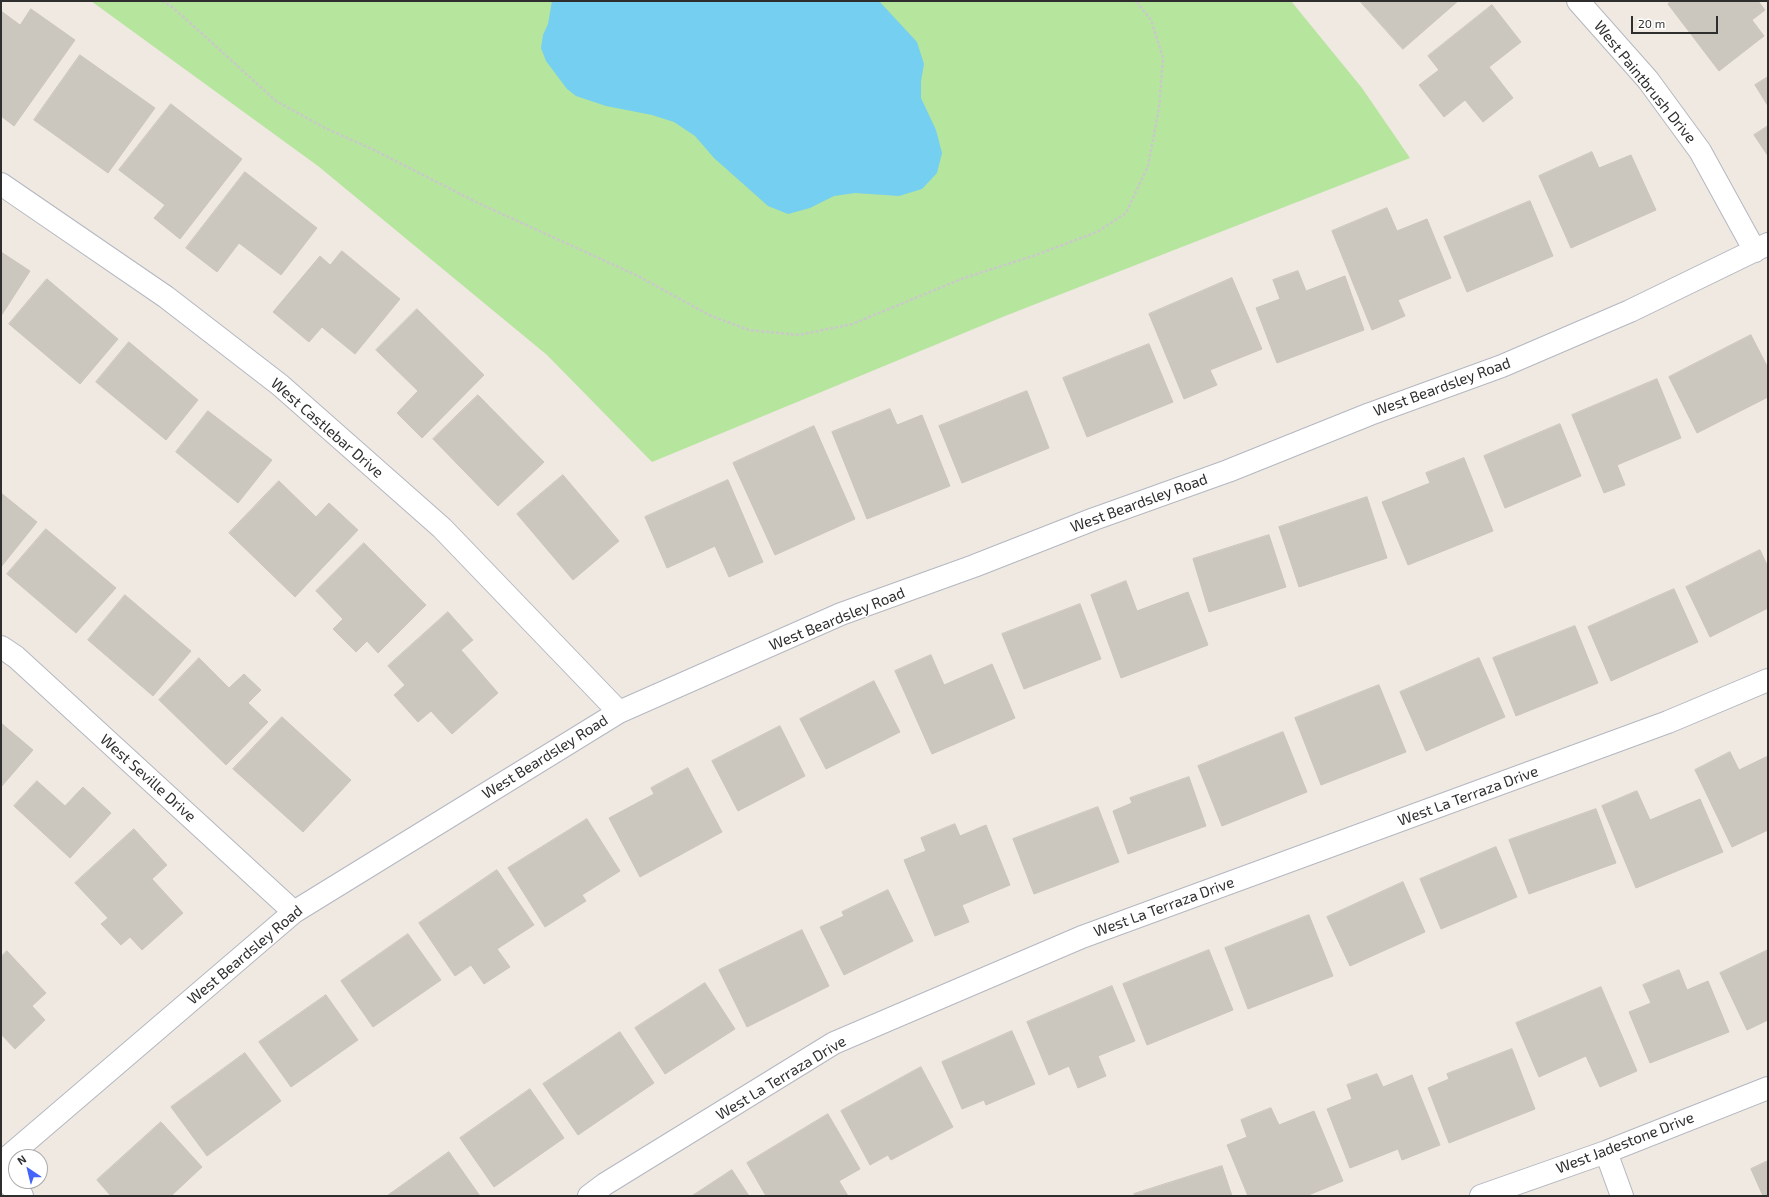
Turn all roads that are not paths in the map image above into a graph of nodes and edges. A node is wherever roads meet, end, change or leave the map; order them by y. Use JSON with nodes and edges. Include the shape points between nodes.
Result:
{"nodes":[{"id":1,"x":1578,"y":1,"type":"edge"},
{"id":2,"x":1,"y":184,"type":"edge"},
{"id":3,"x":1761,"y":247,"type":"edge"},
{"id":4,"x":1,"y":647,"type":"edge"},
{"id":5,"x":1768,"y":680,"type":"edge"},
{"id":6,"x":619,"y":712,"type":"junction"},
{"id":7,"x":294,"y":912,"type":"junction"},
{"id":8,"x":1768,"y":1088,"type":"edge"},
{"id":9,"x":1606,"y":1152,"type":"junction"},
{"id":10,"x":1,"y":1163,"type":"edge"},
{"id":11,"x":1,"y":1177,"type":"edge"},
{"id":12,"x":22,"y":1196,"type":"edge"},
{"id":13,"x":589,"y":1196,"type":"edge"},
{"id":14,"x":1481,"y":1196,"type":"edge"},
{"id":15,"x":1622,"y":1196,"type":"edge"}],
"edges":[{"from":1,"to":3,"type":"street","name":"West Paintbrush Drive","via":[[1648,80],[1700,151]]},
{"from":2,"to":6,"type":"street","name":"West Castlebar Drive","via":[[166,297],[280,385],[442,528]]},
{"from":3,"to":6,"type":"street","name":"West Beardsley Road","via":[[1630,311],[1502,366],[1370,414],[1228,471],[841,614]]},
{"from":4,"to":7,"type":"street","name":"West Seville Drive","via":[[16,657]]},
{"from":5,"to":13,"type":"street","name":"West La Terraza Drive","via":[[1668,722],[1082,937],[842,1040]]},
{"from":6,"to":7,"type":"street","name":"West Beardsley Road"},
{"from":7,"to":10,"type":"street","name":"West Beardsley Road"},
{"from":8,"to":9,"type":"street","name":"West Jadestone Drive"},
{"from":9,"to":14,"type":"street","name":"West Jadestone Drive"},
{"from":9,"to":15,"type":"street"},
{"from":11,"to":12,"type":"street"}]}
